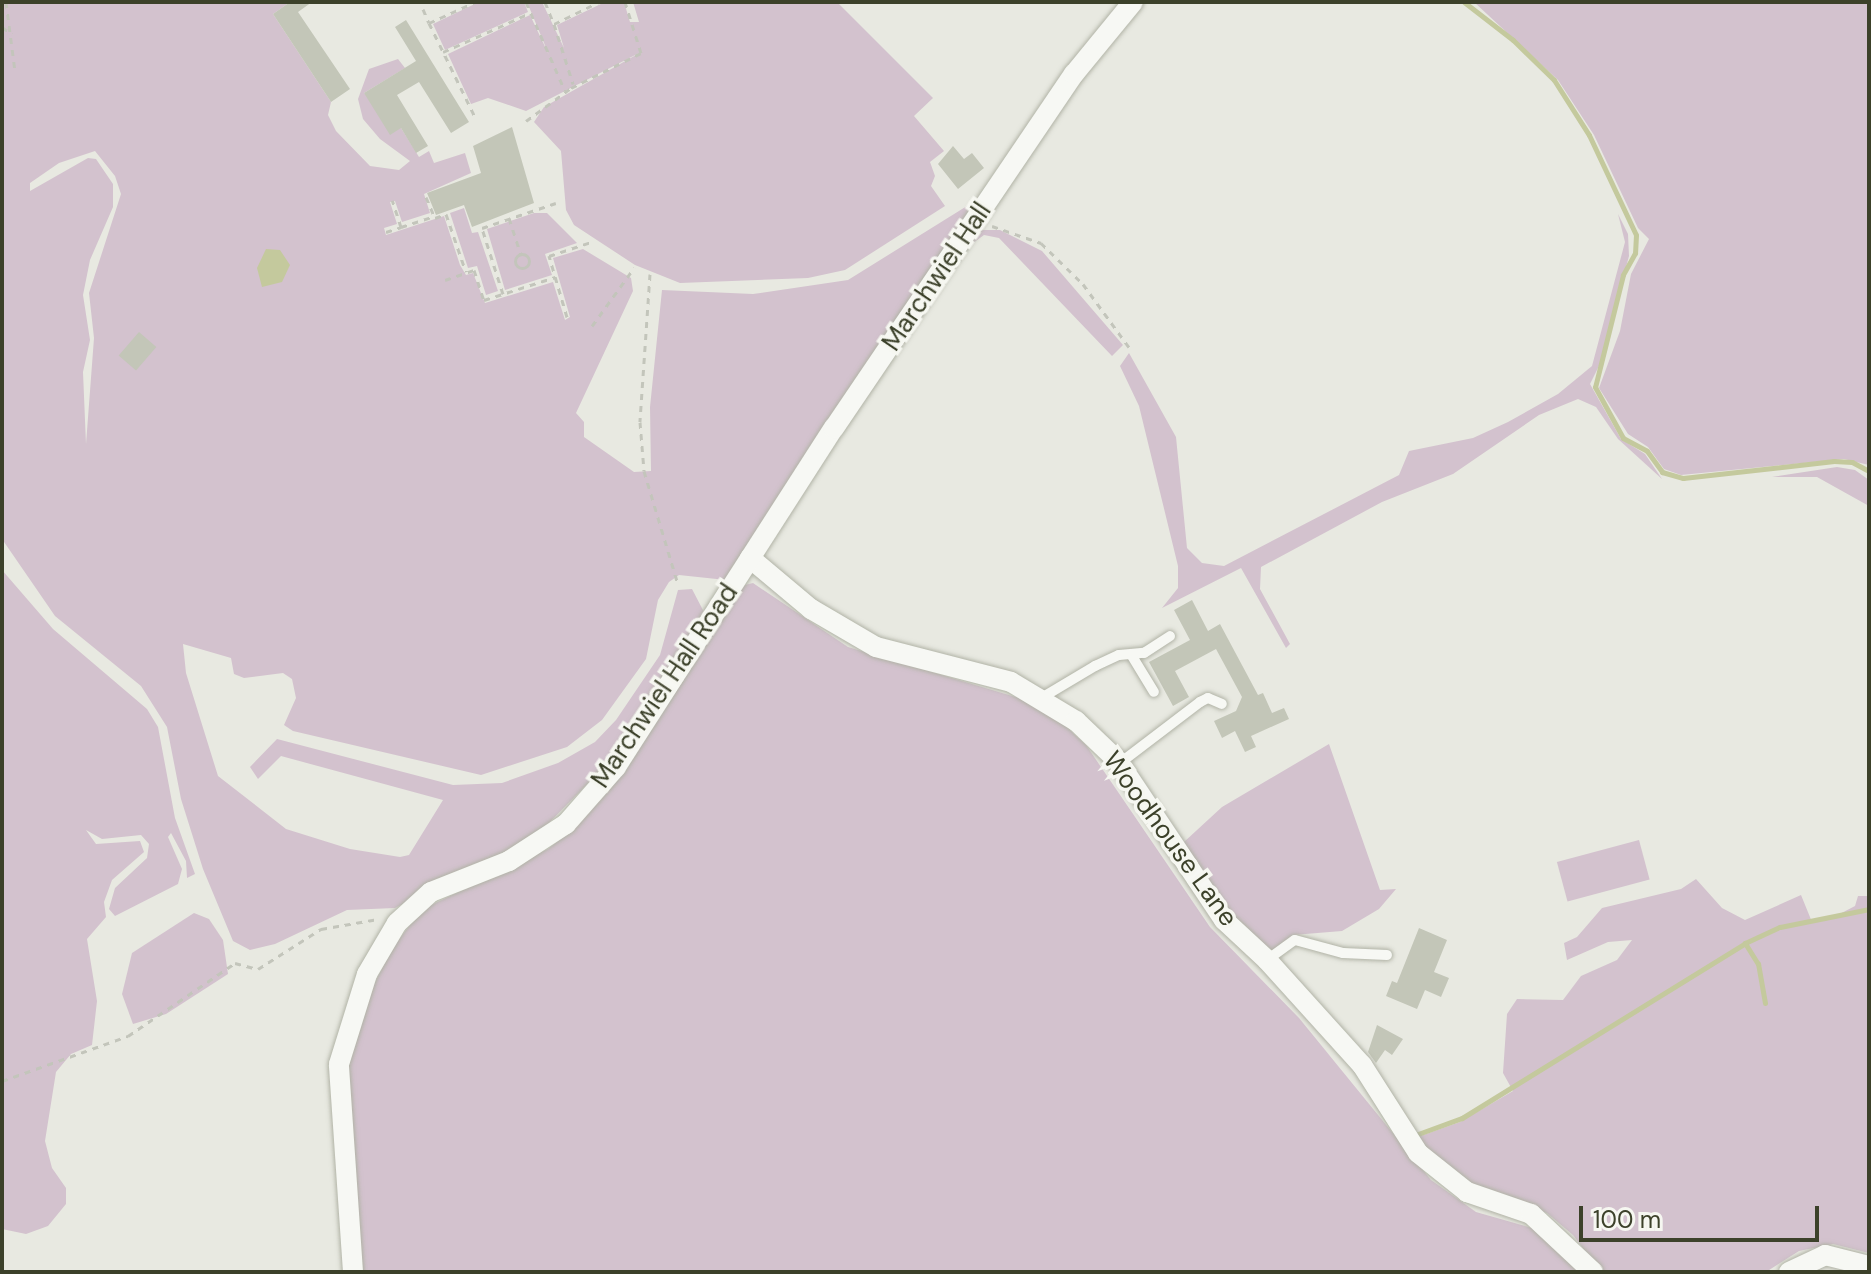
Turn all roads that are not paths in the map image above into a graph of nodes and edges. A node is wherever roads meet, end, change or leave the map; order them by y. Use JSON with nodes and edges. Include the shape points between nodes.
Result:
{"nodes":[{"id":1,"x":1133,"y":2,"type":"edge"},
{"id":2,"x":750,"y":558,"type":"junction"},
{"id":3,"x":1170,"y":636,"type":"dead end"},
{"id":4,"x":1132,"y":656,"type":"junction"},
{"id":5,"x":1154,"y":692,"type":"dead end"},
{"id":6,"x":1043,"y":697,"type":"junction"},
{"id":7,"x":1222,"y":704,"type":"dead end"},
{"id":8,"x":1120,"y":763,"type":"junction"},
{"id":9,"x":1387,"y":955,"type":"dead end"},
{"id":10,"x":1267,"y":960,"type":"junction"},
{"id":11,"x":1869,"y":1266,"type":"edge"},
{"id":12,"x":353,"y":1272,"type":"edge"},
{"id":13,"x":1593,"y":1272,"type":"edge"},
{"id":14,"x":1789,"y":1272,"type":"edge"}],
"edges":[{"from":1,"to":2,"type":"street","name":"Marchwiel Hall","via":[[1074,74]]},
{"from":2,"to":6,"type":"street","name":"Woodhouse Lane","via":[[811,609],[876,647],[1011,682]]},
{"from":2,"to":12,"type":"street","name":"Marchwiel Hall Road","via":[[616,767],[566,824],[509,861],[431,892],[407,914],[367,974],[339,1064]]},
{"from":3,"to":4,"type":"lane"},
{"from":4,"to":5,"type":"lane"},
{"from":4,"to":6,"type":"lane","via":[[1119,655],[1095,666]]},
{"from":6,"to":8,"type":"street","name":"Woodhouse Lane"},
{"from":7,"to":8,"type":"lane","via":[[1208,698],[1200,702]]},
{"from":8,"to":10,"type":"street","name":"Woodhouse Lane","via":[[1213,906]]},
{"from":9,"to":10,"type":"lane","via":[[1343,953],[1295,940]]},
{"from":10,"to":13,"type":"street","name":"Woodhouse Lane","via":[[1362,1065],[1418,1153],[1467,1192],[1531,1214]]},
{"from":11,"to":14,"type":"street","via":[[1825,1255]]}]}
